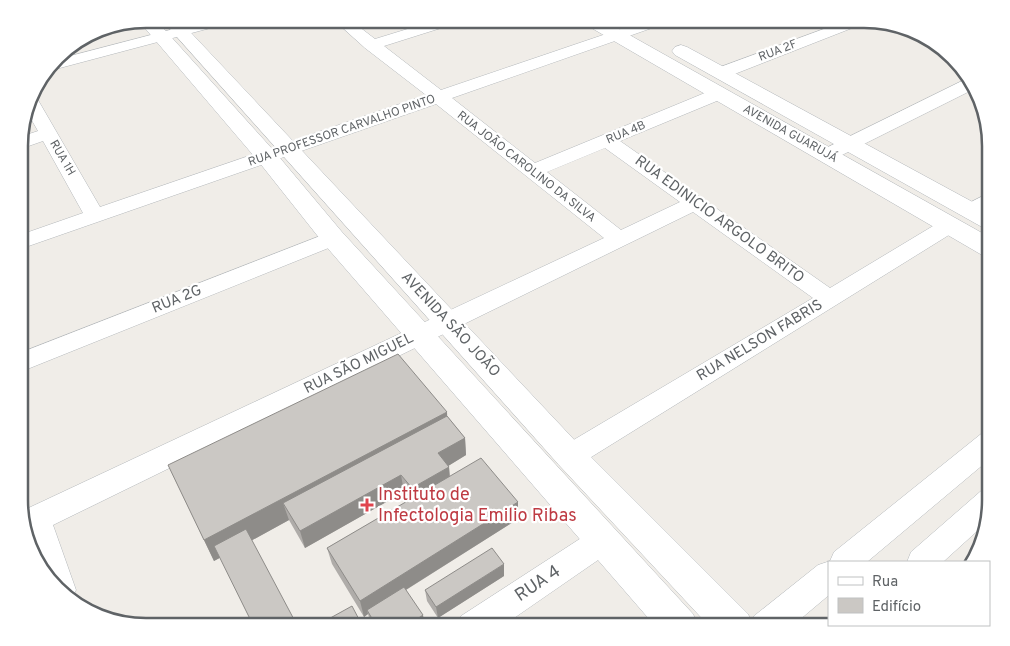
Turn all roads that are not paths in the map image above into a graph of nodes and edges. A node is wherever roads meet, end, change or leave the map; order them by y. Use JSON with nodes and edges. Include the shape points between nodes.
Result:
{"nodes":[{"id":1,"x":158,"y":28,"type":"edge"},
{"id":2,"x":166,"y":28,"type":"edge"},
{"id":3,"x":351,"y":28,"type":"edge"},
{"id":4,"x":426,"y":28,"type":"edge"},
{"id":5,"x":623,"y":28,"type":"edge"},
{"id":6,"x":627,"y":28,"type":"edge"},
{"id":7,"x":628,"y":28,"type":"edge"},
{"id":8,"x":840,"y":28,"type":"edge"},
{"id":9,"x":372,"y":45,"type":"junction"},
{"id":10,"x":64,"y":61,"type":"edge"},
{"id":11,"x":721,"y":73,"type":"junction"},
{"id":12,"x":966,"y":86,"type":"edge"},
{"id":13,"x":718,"y":94,"type":"junction"},
{"id":14,"x":439,"y":98,"type":"junction"},
{"id":15,"x":34,"y":109,"type":"edge"},
{"id":16,"x":48,"y":134,"type":"junction"},
{"id":17,"x":28,"y":140,"type":"edge"},
{"id":18,"x":608,"y":141,"type":"junction"},
{"id":19,"x":850,"y":144,"type":"junction"},
{"id":20,"x":278,"y":154,"type":"junction"},
{"id":21,"x":828,"y":155,"type":"junction"},
{"id":22,"x":532,"y":172,"type":"junction"},
{"id":23,"x":694,"y":203,"type":"junction"},
{"id":24,"x":982,"y":203,"type":"edge"},
{"id":25,"x":970,"y":210,"type":"junction"},
{"id":26,"x":95,"y":216,"type":"junction"},
{"id":27,"x":982,"y":217,"type":"edge"},
{"id":28,"x":950,"y":225,"type":"junction"},
{"id":29,"x":333,"y":238,"type":"junction"},
{"id":30,"x":28,"y":239,"type":"edge"},
{"id":31,"x":619,"y":240,"type":"junction"},
{"id":32,"x":982,"y":244,"type":"edge"},
{"id":33,"x":830,"y":299,"type":"junction"},
{"id":34,"x":448,"y":322,"type":"junction"},
{"id":35,"x":420,"y":335,"type":"junction"},
{"id":36,"x":28,"y":360,"type":"edge"},
{"id":37,"x":982,"y":449,"type":"edge"},
{"id":38,"x":570,"y":456,"type":"junction"},
{"id":39,"x":982,"y":508,"type":"edge"},
{"id":40,"x":30,"y":521,"type":"edge"},
{"id":41,"x":31,"y":527,"type":"edge"},
{"id":42,"x":603,"y":540,"type":"junction"},
{"id":43,"x":846,"y":561,"type":"edge"},
{"id":44,"x":923,"y":561,"type":"edge"},
{"id":45,"x":52,"y":571,"type":"edge"},
{"id":46,"x":828,"y":576,"type":"edge"},
{"id":47,"x":486,"y":618,"type":"edge"},
{"id":48,"x":672,"y":618,"type":"edge"},
{"id":49,"x":727,"y":618,"type":"edge"},
{"id":50,"x":777,"y":618,"type":"edge"}],
"edges":[{"from":1,"to":10,"type":"street"},
{"from":2,"to":20,"type":"street","name":"AVENIDA SÃO JOÃO"},
{"from":3,"to":9,"type":"street","name":"RUA JOÃO CAROLINO DA SILVA"},
{"from":4,"to":9,"type":"street"},
{"from":5,"to":14,"type":"street","name":"RUA PROFESSOR CARVALHO PINTO"},
{"from":6,"to":13,"type":"street","name":"AVENIDA GUARUJÁ"},
{"from":7,"to":11,"type":"street","name":"AVENIDA GUARUJÁ"},
{"from":8,"to":11,"type":"street","name":"RUA 2F"},
{"from":9,"to":14,"type":"street","name":"RUA JOÃO CAROLINO DA SILVA"},
{"from":11,"to":19,"type":"street","name":"AVENIDA GUARUJÁ"},
{"from":12,"to":19,"type":"street"},
{"from":13,"to":18,"type":"street","name":"RUA 4B"},
{"from":13,"to":21,"type":"street","name":"AVENIDA GUARUJÁ"},
{"from":14,"to":20,"type":"street","name":"RUA PROFESSOR CARVALHO PINTO"},
{"from":14,"to":22,"type":"street","name":"RUA JOÃO CAROLINO DA SILVA"},
{"from":15,"to":16,"type":"street","name":"RUA 1H"},
{"from":16,"to":17,"type":"street"},
{"from":16,"to":26,"type":"street","name":"RUA 1H"},
{"from":18,"to":22,"type":"street","name":"RUA 4B"},
{"from":18,"to":23,"type":"street","name":"RUA EDINICIO ARGOLO BRITO"},
{"from":19,"to":21,"type":"street"},
{"from":19,"to":25,"type":"street","name":"AVENIDA GUARUJÁ"},
{"from":20,"to":26,"type":"street","name":"RUA PROFESSOR CARVALHO PINTO"},
{"from":20,"to":29,"type":"street","name":"AVENIDA SÃO JOÃO"},
{"from":20,"to":34,"type":"street","name":"AVENIDA SÃO JOÃO"},
{"from":21,"to":28,"type":"street","name":"AVENIDA GUARUJÁ"},
{"from":22,"to":31,"type":"street","name":"RUA JOÃO CAROLINO DA SILVA"},
{"from":23,"to":31,"type":"street","name":"RUA SÃO MIGUEL"},
{"from":23,"to":33,"type":"street","name":"RUA EDINICIO ARGOLO BRITO"},
{"from":24,"to":25,"type":"street"},
{"from":25,"to":27,"type":"street","name":"AVENIDA GUARUJÁ"},
{"from":26,"to":30,"type":"street","name":"RUA PROFESSOR CARVALHO PINTO"},
{"from":28,"to":32,"type":"street","name":"AVENIDA GUARUJÁ"},
{"from":28,"to":33,"type":"street","name":"RUA NELSON FABRIS"},
{"from":29,"to":35,"type":"street","name":"AVENIDA SÃO JOÃO"},
{"from":29,"to":36,"type":"street","name":"RUA 2G"},
{"from":31,"to":34,"type":"street","name":"RUA SÃO MIGUEL"},
{"from":33,"to":38,"type":"street","name":"RUA NELSON FABRIS"},
{"from":34,"to":35,"type":"street","name":"RUA SÃO MIGUEL"},
{"from":34,"to":38,"type":"street","name":"AVENIDA SÃO JOÃO"},
{"from":35,"to":40,"type":"street","name":"RUA SÃO MIGUEL"},
{"from":35,"to":42,"type":"street","name":"AVENIDA SÃO JOÃO"},
{"from":37,"to":43,"type":"street"},
{"from":38,"to":49,"type":"street","name":"AVENIDA SÃO JOÃO"},
{"from":39,"to":44,"type":"street"},
{"from":41,"to":45,"type":"street"},
{"from":42,"to":47,"type":"street","name":"RUA 4"},
{"from":42,"to":48,"type":"street","name":"AVENIDA SÃO JOÃO"},
{"from":46,"to":50,"type":"street"}]}
